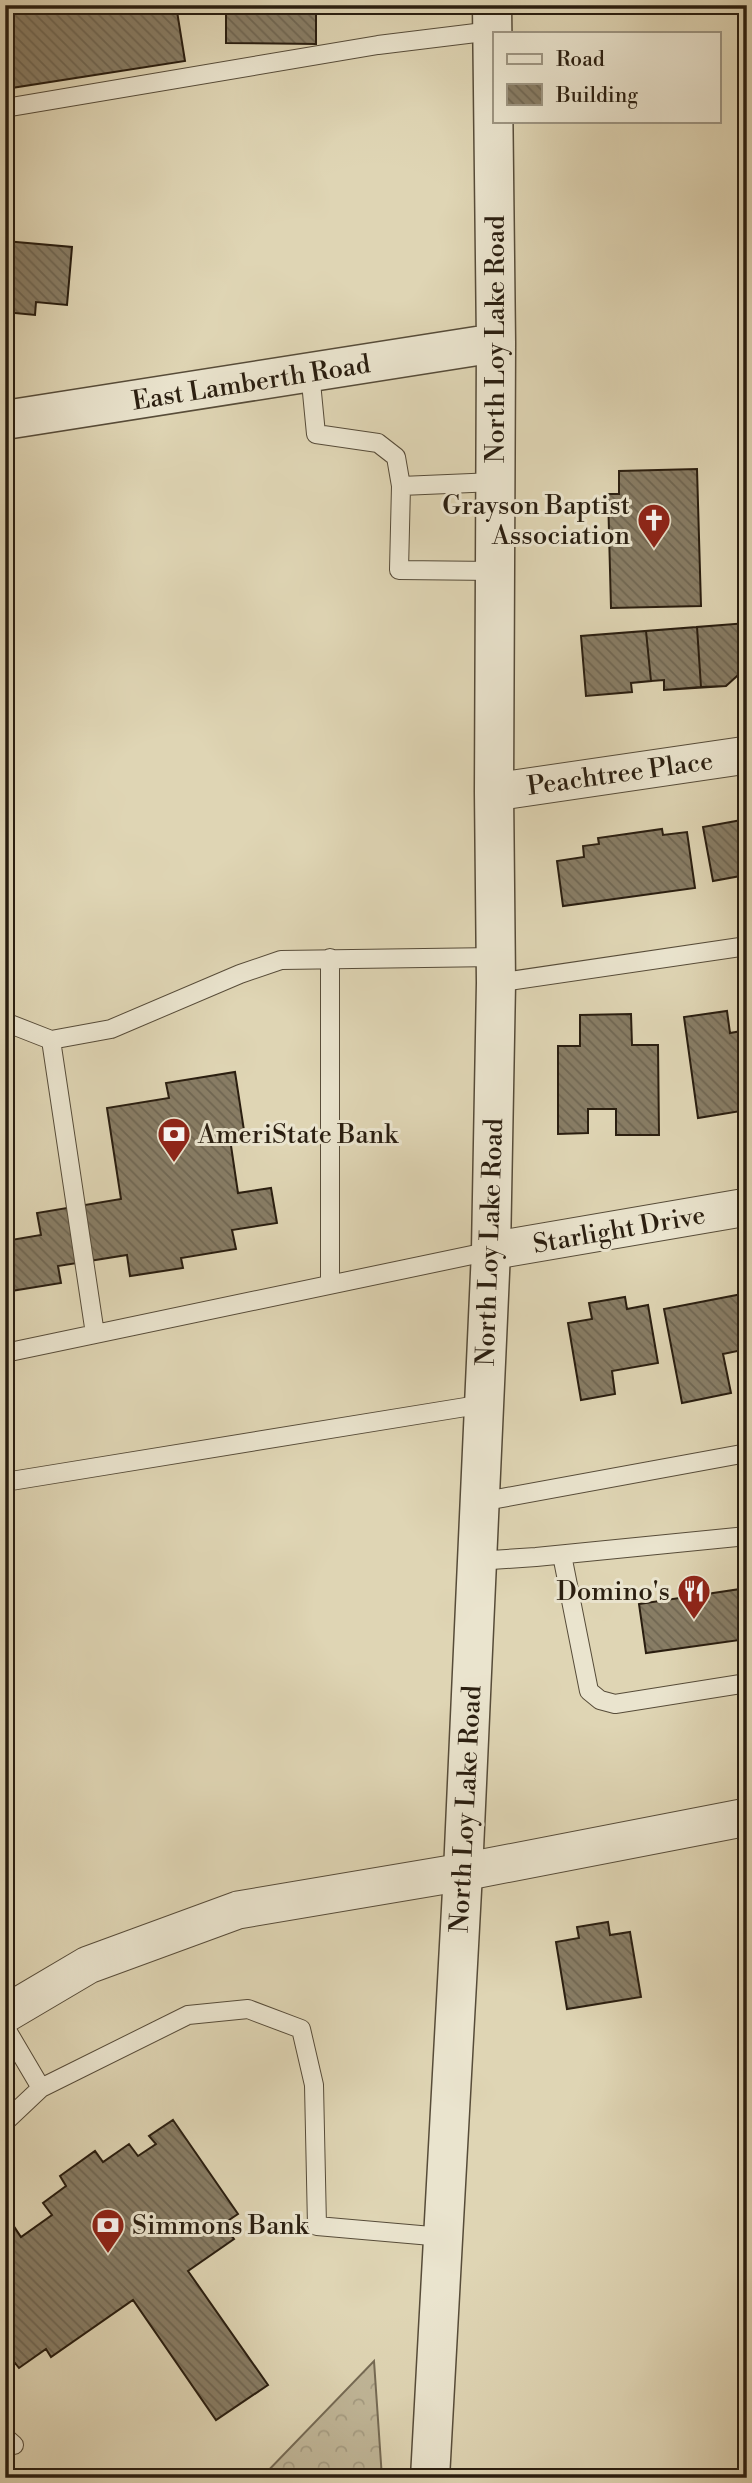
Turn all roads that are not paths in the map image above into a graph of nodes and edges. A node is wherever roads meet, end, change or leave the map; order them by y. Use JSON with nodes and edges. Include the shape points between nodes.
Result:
{"nodes":[{"id":1,"x":492,"y":18,"type":"edge"},
{"id":2,"x":493,"y":99,"type":"edge"},
{"id":3,"x":5,"y":108,"type":"edge"},
{"id":4,"x":493,"y":122,"type":"edge"},
{"id":5,"x":496,"y":343,"type":"junction"},
{"id":6,"x":310,"y":372,"type":"junction"},
{"id":7,"x":5,"y":421,"type":"edge"},
{"id":8,"x":495,"y":482,"type":"junction"},
{"id":9,"x":401,"y":486,"type":"junction"},
{"id":10,"x":495,"y":571,"type":"junction"},
{"id":11,"x":747,"y":755,"type":"edge"},
{"id":12,"x":494,"y":792,"type":"junction"},
{"id":13,"x":747,"y":946,"type":"edge"},
{"id":14,"x":330,"y":958,"type":"junction"},
{"id":15,"x":496,"y":970,"type":"junction"},
{"id":16,"x":5,"y":1022,"type":"edge"},
{"id":17,"x":51,"y":1040,"type":"junction"},
{"id":18,"x":747,"y":1207,"type":"edge"},
{"id":19,"x":491,"y":1251,"type":"junction"},
{"id":20,"x":330,"y":1284,"type":"junction"},
{"id":21,"x":95,"y":1334,"type":"junction"},
{"id":22,"x":5,"y":1353,"type":"edge"},
{"id":23,"x":484,"y":1404,"type":"junction"},
{"id":24,"x":747,"y":1453,"type":"edge"},
{"id":25,"x":5,"y":1482,"type":"edge"},
{"id":26,"x":480,"y":1502,"type":"junction"},
{"id":27,"x":747,"y":1536,"type":"edge"},
{"id":28,"x":562,"y":1555,"type":"junction"},
{"id":29,"x":476,"y":1560,"type":"junction"},
{"id":30,"x":747,"y":1683,"type":"edge"},
{"id":31,"x":747,"y":1817,"type":"edge"},
{"id":32,"x":463,"y":1872,"type":"junction"},
{"id":33,"x":5,"y":2014,"type":"edge"},
{"id":34,"x":5,"y":2027,"type":"edge"},
{"id":35,"x":41,"y":2088,"type":"junction"},
{"id":36,"x":5,"y":2122,"type":"edge"},
{"id":37,"x":443,"y":2238,"type":"junction"},
{"id":38,"x":430,"y":2478,"type":"edge"}],
"edges":[{"from":1,"to":2,"type":"street","name":"North Loy Lake Road"},
{"from":1,"to":3,"type":"lane","via":[[378,45]]},
{"from":4,"to":5,"type":"street","name":"North Loy Lake Road"},
{"from":5,"to":6,"type":"street","name":"East Lamberth Road"},
{"from":5,"to":8,"type":"street","name":"North Loy Lake Road"},
{"from":6,"to":7,"type":"street","name":"East Lamberth Road"},
{"from":6,"to":9,"type":"lane","via":[[316,434],[378,443],[396,457]]},
{"from":8,"to":9,"type":"lane"},
{"from":8,"to":10,"type":"street","name":"North Loy Lake Road"},
{"from":9,"to":10,"type":"lane","via":[[399,570]]},
{"from":10,"to":12,"type":"street","name":"North Loy Lake Road"},
{"from":11,"to":12,"type":"street","name":"Peachtree Place"},
{"from":12,"to":15,"type":"street","name":"North Loy Lake Road"},
{"from":13,"to":15,"type":"lane"},
{"from":14,"to":15,"type":"lane"},
{"from":14,"to":17,"type":"lane","via":[[281,960],[111,1029]]},
{"from":14,"to":20,"type":"lane"},
{"from":15,"to":19,"type":"street","name":"North Loy Lake Road"},
{"from":16,"to":17,"type":"lane"},
{"from":17,"to":21,"type":"lane"},
{"from":18,"to":19,"type":"street","name":"Starlight Drive"},
{"from":19,"to":20,"type":"lane"},
{"from":19,"to":23,"type":"street","name":"North Loy Lake Road"},
{"from":20,"to":21,"type":"lane"},
{"from":21,"to":22,"type":"lane"},
{"from":23,"to":25,"type":"lane"},
{"from":23,"to":26,"type":"street","name":"North Loy Lake Road"},
{"from":24,"to":26,"type":"lane"},
{"from":26,"to":29,"type":"street","name":"North Loy Lake Road"},
{"from":27,"to":28,"type":"lane"},
{"from":28,"to":29,"type":"lane"},
{"from":28,"to":30,"type":"lane","via":[[589,1691],[600,1700],[615,1704]]},
{"from":29,"to":32,"type":"street","name":"North Loy Lake Road"},
{"from":31,"to":32,"type":"street"},
{"from":32,"to":33,"type":"street","via":[[238,1910],[88,1965]]},
{"from":32,"to":37,"type":"street","name":"North Loy Lake Road"},
{"from":34,"to":35,"type":"lane"},
{"from":35,"to":36,"type":"lane"},
{"from":35,"to":37,"type":"lane","via":[[188,2015],[248,2009],[301,2029],[314,2085],[317,2227]]},
{"from":37,"to":38,"type":"street","name":"North Loy Lake Road"}]}
